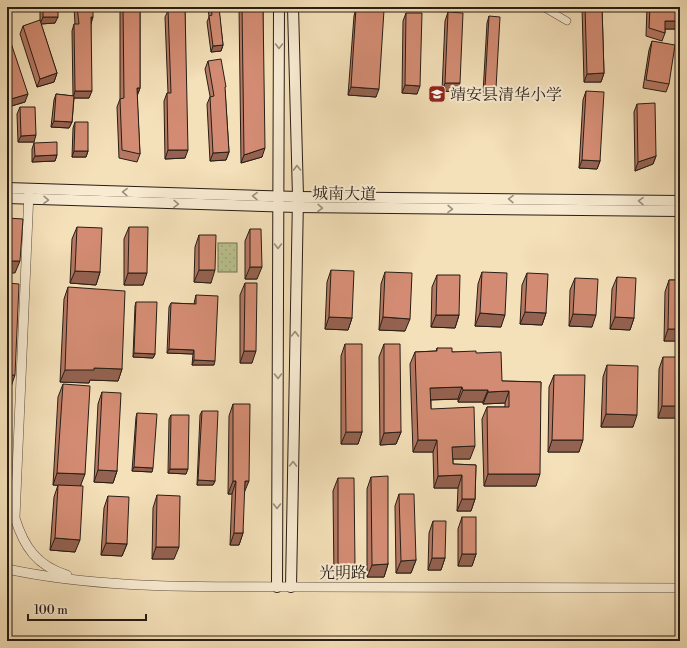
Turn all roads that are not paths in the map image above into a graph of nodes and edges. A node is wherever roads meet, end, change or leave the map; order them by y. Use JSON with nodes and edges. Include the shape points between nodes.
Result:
{"nodes":[{"id":1,"x":279,"y":7,"type":"edge"},
{"id":2,"x":293,"y":7,"type":"edge"},
{"id":3,"x":543,"y":7,"type":"edge"},
{"id":4,"x":567,"y":21,"type":"dead end"},
{"id":5,"x":7,"y":188,"type":"edge"},
{"id":6,"x":29,"y":194,"type":"junction"},
{"id":7,"x":7,"y":198,"type":"edge"},
{"id":8,"x":680,"y":201,"type":"edge"},
{"id":9,"x":278,"y":202,"type":"junction"},
{"id":10,"x":298,"y":202,"type":"junction"},
{"id":11,"x":680,"y":211,"type":"edge"},
{"id":12,"x":7,"y":569,"type":"edge"},
{"id":13,"x":100,"y":582,"type":"junction"},
{"id":14,"x":277,"y":587,"type":"junction"},
{"id":15,"x":291,"y":587,"type":"junction"},
{"id":16,"x":680,"y":588,"type":"edge"}],
"edges":[{"from":1,"to":9,"type":"main road","one_way":true},
{"from":10,"to":2,"type":"main road","one_way":true},
{"from":3,"to":4,"type":"street"},
{"from":5,"to":6,"type":"main road","name":"城南大道"},
{"from":6,"to":7,"type":"main road","name":"城南大道"},
{"from":6,"to":9,"type":"main road","name":"城南大道"},
{"from":6,"to":13,"type":"street","via":[[15,518],[30,553],[45,565],[61,573]]},
{"from":8,"to":10,"type":"main road","name":"城南大道","one_way":true},
{"from":9,"to":10,"type":"main road","name":"城南大道"},
{"from":9,"to":14,"type":"main road","one_way":true},
{"from":10,"to":11,"type":"main road","name":"城南大道","one_way":true},
{"from":15,"to":10,"type":"main road","one_way":true},
{"from":12,"to":13,"type":"street","name":"光明路"},
{"from":13,"to":14,"type":"street","name":"光明路"},
{"from":14,"to":15,"type":"street","name":"光明路"},
{"from":15,"to":16,"type":"street","name":"光明路"}]}
